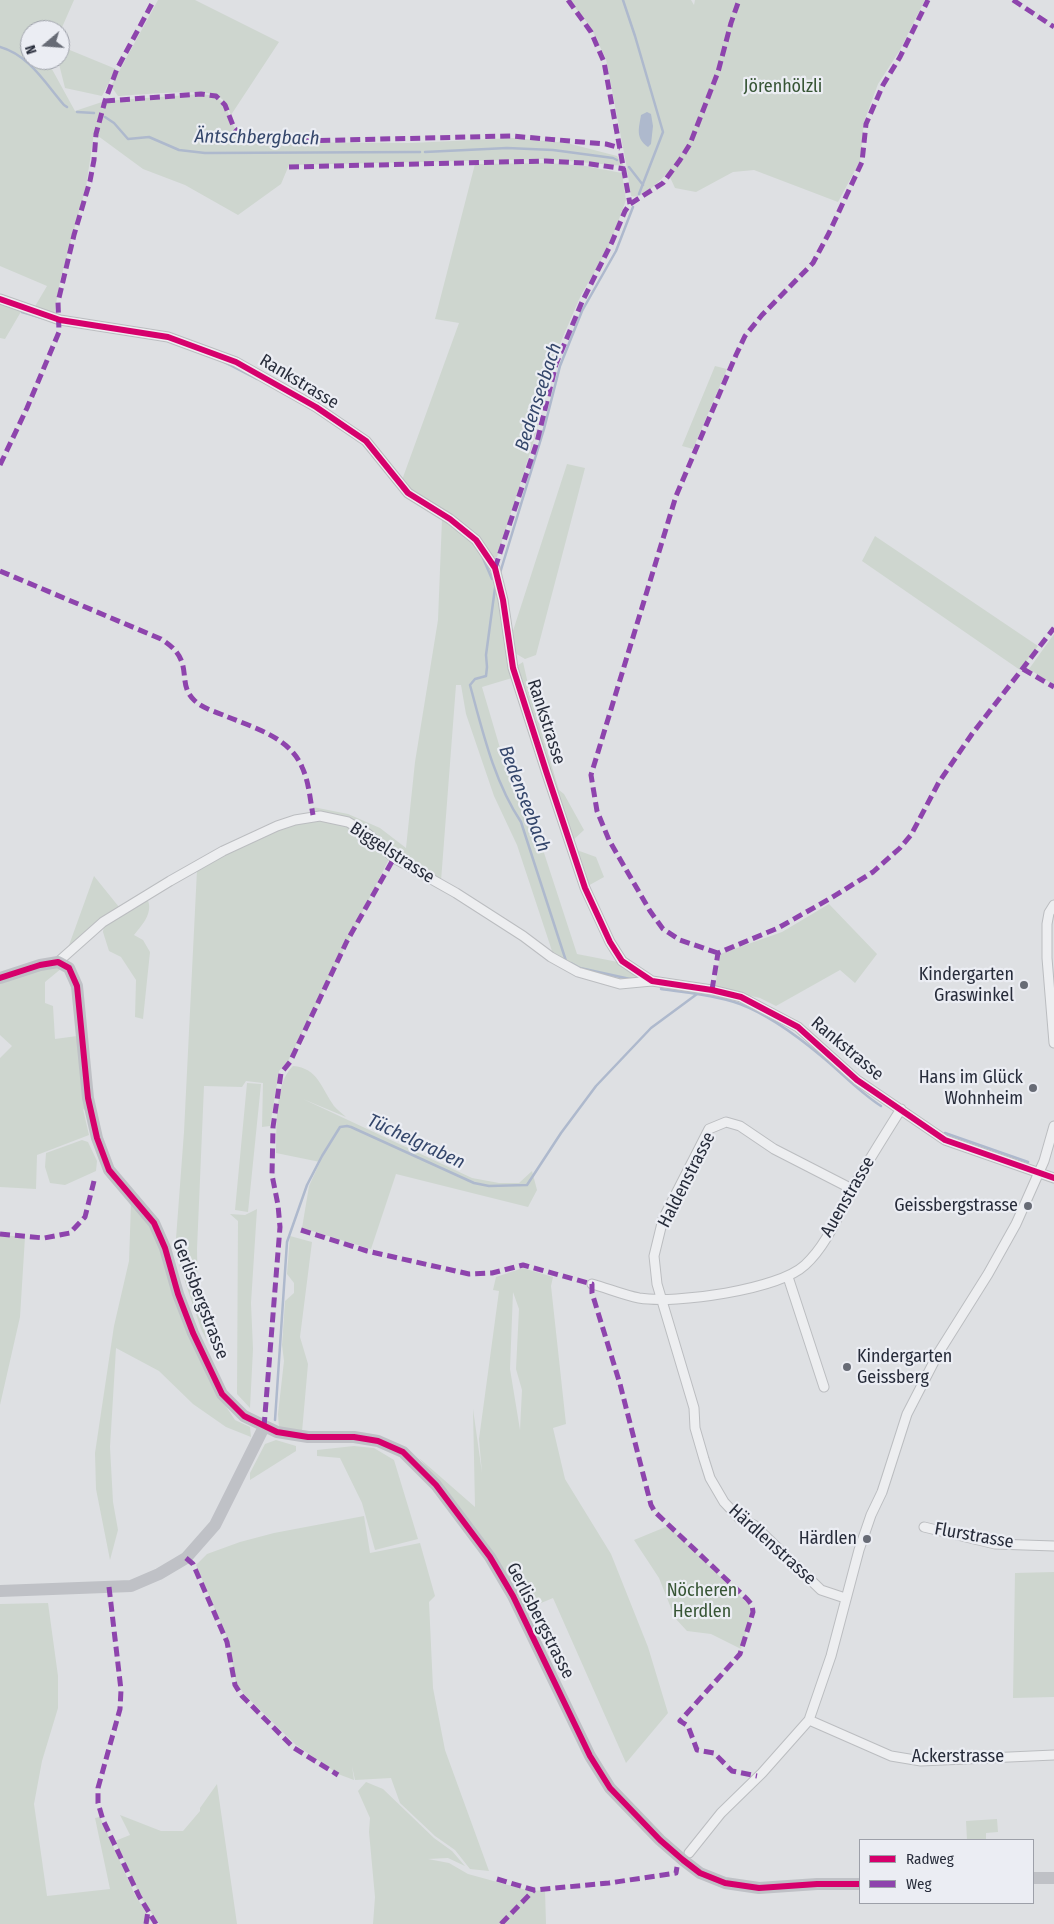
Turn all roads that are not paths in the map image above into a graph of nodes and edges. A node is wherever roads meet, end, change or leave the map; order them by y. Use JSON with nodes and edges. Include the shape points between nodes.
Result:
{"nodes":[{"id":1,"x":0,"y":299,"type":"edge"},
{"id":2,"x":1054,"y":906,"type":"edge"},
{"id":3,"x":58,"y":962,"type":"junction"},
{"id":4,"x":0,"y":978,"type":"edge"},
{"id":5,"x":652,"y":981,"type":"junction"},
{"id":6,"x":1054,"y":1043,"type":"edge"},
{"id":7,"x":901,"y":1109,"type":"junction"},
{"id":8,"x":1054,"y":1126,"type":"edge"},
{"id":9,"x":1038,"y":1173,"type":"junction"},
{"id":10,"x":1054,"y":1178,"type":"edge"},
{"id":11,"x":852,"y":1189,"type":"junction"},
{"id":12,"x":788,"y":1277,"type":"junction"},
{"id":13,"x":592,"y":1284,"type":"dead end"},
{"id":14,"x":661,"y":1299,"type":"junction"},
{"id":15,"x":824,"y":1387,"type":"dead end"},
{"id":16,"x":264,"y":1427,"type":"junction"},
{"id":17,"x":924,"y":1528,"type":"dead end"},
{"id":18,"x":1054,"y":1546,"type":"edge"},
{"id":19,"x":0,"y":1591,"type":"edge"},
{"id":20,"x":845,"y":1598,"type":"junction"},
{"id":21,"x":809,"y":1720,"type":"junction"},
{"id":22,"x":1054,"y":1755,"type":"edge"},
{"id":23,"x":689,"y":1853,"type":"dead end"},
{"id":24,"x":1034,"y":1878,"type":"edge"},
{"id":25,"x":1054,"y":1878,"type":"edge"},
{"id":26,"x":859,"y":1884,"type":"edge"}],
"edges":[{"from":1,"to":5,"type":"street","name":"Rankstrasse","via":[[60,320],[168,337],[236,362],[316,407],[366,442],[408,493],[476,540],[495,568],[513,668],[585,888],[622,961]]},
{"from":2,"to":6,"type":"street","via":[[1047,924]]},
{"from":3,"to":4,"type":"street"},
{"from":3,"to":5,"type":"street","name":"Biggelstrasse","via":[[103,922],[170,881],[277,826],[320,816],[348,822],[394,858],[456,893],[578,972],[620,984]]},
{"from":3,"to":16,"type":"street","name":"Gerlisbergstrasse","via":[[69,968],[77,986],[88,1098],[97,1138],[109,1170],[154,1223],[193,1333],[222,1394],[244,1416]]},
{"from":5,"to":7,"type":"street","name":"Rankstrasse","via":[[741,997],[798,1027],[857,1080]]},
{"from":7,"to":9,"type":"street","name":"Rankstrasse","via":[[944,1140]]},
{"from":7,"to":11,"type":"street","name":"Auenstrasse"},
{"from":8,"to":9,"type":"street"},
{"from":9,"to":10,"type":"street","name":"Rankstrasse"},
{"from":9,"to":20,"type":"street","via":[[1007,1241],[939,1352],[907,1414]]},
{"from":11,"to":12,"type":"street","name":"Auenstrasse","via":[[811,1258]]},
{"from":11,"to":14,"type":"street","name":"Haldenstrasse","via":[[774,1149],[740,1126],[726,1122],[709,1129],[663,1220],[654,1256]]},
{"from":12,"to":14,"type":"street","name":"Auenstrasse","via":[[759,1286],[674,1300]]},
{"from":12,"to":15,"type":"street"},
{"from":13,"to":14,"type":"street","name":"Auenstrasse","via":[[640,1298]]},
{"from":14,"to":20,"type":"street","name":"Härdlenstrasse","via":[[694,1408],[695,1428],[704,1459],[710,1478],[724,1502],[740,1519],[754,1525],[821,1590]]},
{"from":16,"to":19,"type":"street","via":[[215,1525],[186,1558],[131,1586]]},
{"from":16,"to":26,"type":"street","name":"Gerlisbergstrasse","via":[[308,1437],[354,1437],[378,1441],[403,1452],[436,1485],[490,1557],[513,1596],[590,1756],[610,1788],[654,1835],[683,1860],[700,1873],[734,1885],[759,1888]]},
{"from":17,"to":18,"type":"street","name":"Flurstrasse","via":[[995,1544]]},
{"from":20,"to":21,"type":"street","via":[[831,1656]]},
{"from":21,"to":22,"type":"street","name":"Ackerstrasse","via":[[890,1756],[922,1761]]},
{"from":21,"to":23,"type":"street"},
{"from":24,"to":25,"type":"street"}]}
